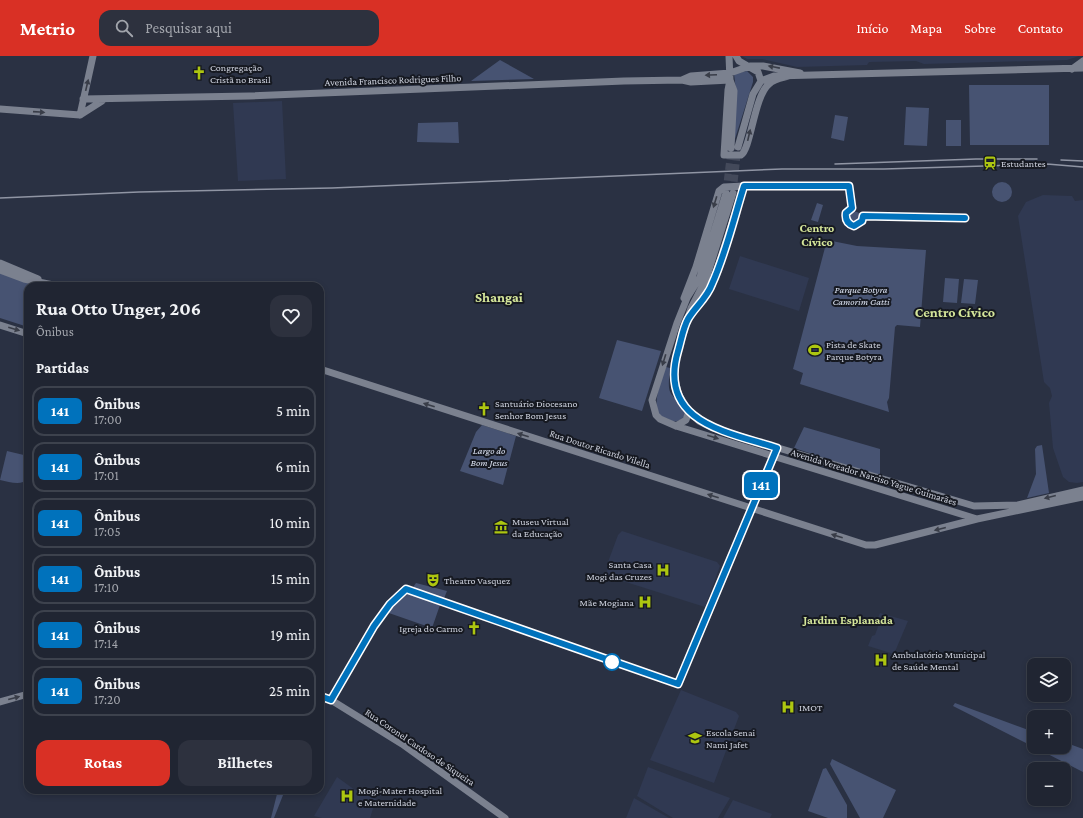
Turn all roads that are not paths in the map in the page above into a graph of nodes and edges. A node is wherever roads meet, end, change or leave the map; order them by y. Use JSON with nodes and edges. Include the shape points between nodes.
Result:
{"nodes":[{"id":1,"x":94,"y":56,"type":"edge"},
{"id":2,"x":729,"y":56,"type":"edge"},
{"id":3,"x":736,"y":56,"type":"edge"},
{"id":4,"x":1083,"y":61,"type":"edge"},
{"id":5,"x":750,"y":66,"type":"junction"},
{"id":6,"x":1083,"y":68,"type":"edge"},
{"id":7,"x":1071,"y":69,"type":"junction"},
{"id":8,"x":812,"y":75,"type":"junction"},
{"id":9,"x":730,"y":76,"type":"junction"},
{"id":10,"x":789,"y":76,"type":"junction"},
{"id":11,"x":761,"y":81,"type":"junction"},
{"id":12,"x":83,"y":99,"type":"junction"},
{"id":13,"x":106,"y":100,"type":"junction"},
{"id":14,"x":0,"y":110,"type":"edge"},
{"id":15,"x":80,"y":115,"type":"junction"},
{"id":16,"x":0,"y":263,"type":"edge"},
{"id":17,"x":0,"y":270,"type":"edge"},
{"id":18,"x":34,"y":282,"type":"edge"},
{"id":19,"x":39,"y":282,"type":"edge"},
{"id":20,"x":688,"y":319,"type":"junction"},
{"id":21,"x":677,"y":323,"type":"junction"},
{"id":22,"x":0,"y":325,"type":"edge"},
{"id":23,"x":24,"y":333,"type":"edge"},
{"id":24,"x":324,"y":370,"type":"edge"},
{"id":25,"x":689,"y":411,"type":"junction"},
{"id":26,"x":676,"y":426,"type":"junction"},
{"id":27,"x":1083,"y":490,"type":"edge"},
{"id":28,"x":1083,"y":498,"type":"edge"},
{"id":29,"x":974,"y":506,"type":"junction"},
{"id":30,"x":1004,"y":506,"type":"junction"},
{"id":31,"x":974,"y":518,"type":"junction"},
{"id":32,"x":24,"y":695,"type":"edge"},
{"id":33,"x":324,"y":697,"type":"edge"},
{"id":34,"x":0,"y":702,"type":"edge"},
{"id":35,"x":506,"y":818,"type":"edge"}],
"edges":[{"from":12,"to":1,"type":"main road","one_way":true},
{"from":2,"to":9,"type":"main road"},
{"from":3,"to":5,"type":"main road","via":[[739,61]]},
{"from":4,"to":7,"type":"main road"},
{"from":8,"to":5,"type":"main road","name":"Avenida Francisco Rodrigues Filho","one_way":true,"via":[[774,67]]},
{"from":5,"to":9,"type":"main road","name":"Avenida Francisco Rodrigues Filho"},
{"from":5,"to":11,"type":"main road","via":[[758,72]]},
{"from":6,"to":7,"type":"main road","name":"Avenida Francisco Rodrigues Filho"},
{"from":7,"to":8,"type":"main road","name":"Avenida Francisco Rodrigues Filho"},
{"from":8,"to":10,"type":"main road","name":"Avenida Francisco Rodrigues Filho"},
{"from":9,"to":10,"type":"main road","one_way":true,"via":[[724,155],[741,155],[746,150],[765,87],[774,80]]},
{"from":9,"to":11,"type":"main road","via":[[734,98],[734,147],[753,94]]},
{"from":9,"to":13,"type":"main road","name":"Avenida Francisco Rodrigues Filho","via":[[691,82],[682,80]]},
{"from":10,"to":11,"type":"main road","name":"Avenida Francisco Rodrigues Filho","via":[[774,76]]},
{"from":12,"to":13,"type":"main road","name":"Avenida Francisco Rodrigues Filho"},
{"from":12,"to":15,"type":"main road"},
{"from":13,"to":15,"type":"main road","name":"Avenida Francisco Rodrigues Filho"},
{"from":14,"to":15,"type":"main road","one_way":true},
{"from":16,"to":19,"type":"main road","via":[[29,274]]},
{"from":17,"to":18,"type":"main road"},
{"from":20,"to":21,"type":"main road","via":[[692,304],[706,279],[729,193],[700,278]]},
{"from":20,"to":21,"type":"main road","one_way":true,"via":[[712,285],[744,186],[724,187],[718,192]]},
{"from":20,"to":25,"type":"main road","via":[[674,370],[677,390]]},
{"from":21,"to":26,"type":"main road","name":"Avenida Vereador Narciso Yague Guimarães","one_way":true,"via":[[652,400],[654,412],[660,419]]},
{"from":22,"to":23,"type":"main road","one_way":true},
{"from":31,"to":24,"type":"main road","name":"Rua Doutor Ricardo Vilella","one_way":true,"via":[[875,545],[857,543]]},
{"from":25,"to":26,"type":"main road","via":[[686,420]]},
{"from":25,"to":29,"type":"main road","name":"Avenida Vereador Narciso Yague Guimarães","via":[[699,421],[713,428]]},
{"from":26,"to":31,"type":"main road","name":"Avenida Vereador Narciso Yague Guimarães","one_way":true},
{"from":27,"to":30,"type":"main road","name":"Avenida Vereador Narciso Yague Guimarães","one_way":true},
{"from":28,"to":31,"type":"main road","name":"Avenida Vereador Narciso Yague Guimarães"},
{"from":29,"to":30,"type":"main road","name":"Avenida Vereador Narciso Yague Guimarães"},
{"from":29,"to":31,"type":"main road","via":[[977,512]]},
{"from":30,"to":31,"type":"main road"},
{"from":34,"to":32,"type":"main road","one_way":true},
{"from":33,"to":35,"type":"main road","name":"Rua Coronel Cardoso de Siqueira","via":[[402,744]]}]}
